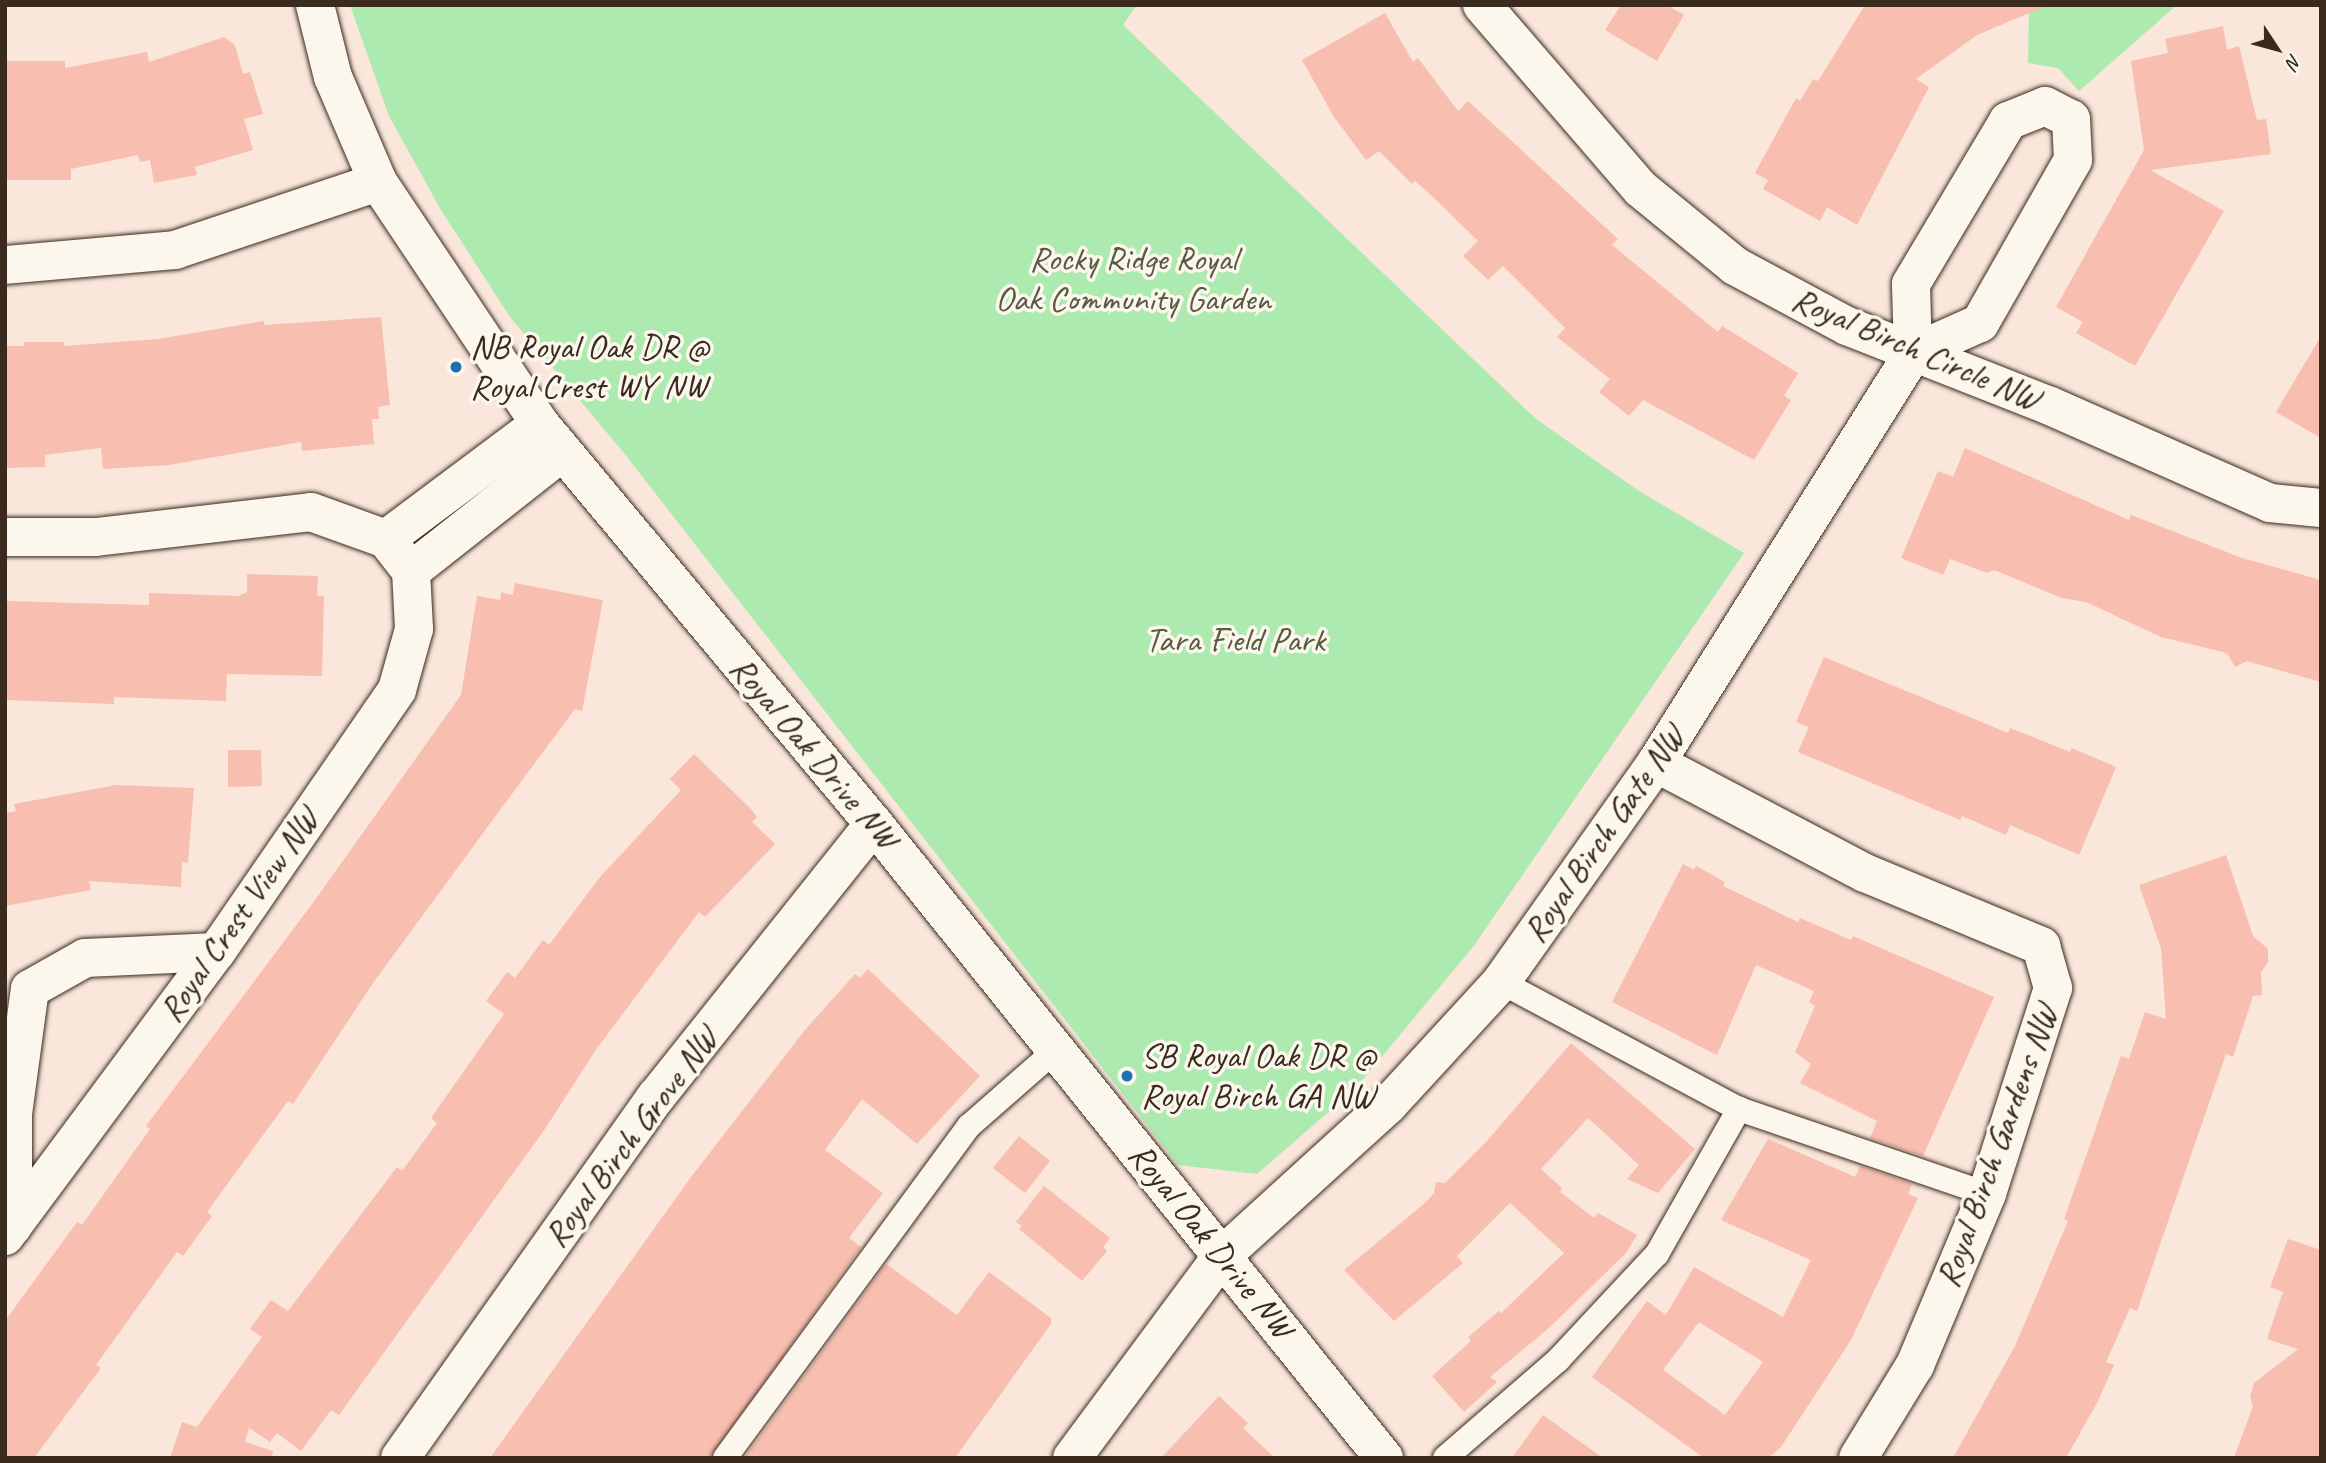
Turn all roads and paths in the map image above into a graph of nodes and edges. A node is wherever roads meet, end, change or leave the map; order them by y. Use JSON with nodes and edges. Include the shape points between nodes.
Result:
{"nodes":[{"id":1,"x":315,"y":5,"type":"edge"},
{"id":2,"x":1482,"y":5,"type":"edge"},
{"id":3,"x":378,"y":182,"type":"junction"},
{"id":4,"x":5,"y":265,"type":"edge"},
{"id":5,"x":1913,"y":353,"type":"junction"},
{"id":6,"x":551,"y":438,"type":"junction"},
{"id":7,"x":2321,"y":508,"type":"edge"},
{"id":8,"x":5,"y":537,"type":"edge"},
{"id":9,"x":386,"y":538,"type":"junction"},
{"id":10,"x":411,"y":571,"type":"junction"},
{"id":11,"x":1656,"y":763,"type":"junction"},
{"id":12,"x":874,"y":824,"type":"junction"},
{"id":13,"x":216,"y":952,"type":"junction"},
{"id":14,"x":1501,"y":982,"type":"junction"},
{"id":15,"x":1056,"y":1049,"type":"junction"},
{"id":16,"x":1738,"y":1109,"type":"junction"},
{"id":17,"x":1987,"y":1194,"type":"junction"},
{"id":18,"x":9,"y":1231,"type":"edge"},
{"id":19,"x":1223,"y":1255,"type":"junction"},
{"id":20,"x":400,"y":1458,"type":"edge"},
{"id":21,"x":725,"y":1458,"type":"edge"},
{"id":22,"x":1072,"y":1458,"type":"edge"},
{"id":23,"x":1384,"y":1458,"type":"edge"},
{"id":24,"x":1445,"y":1458,"type":"edge"},
{"id":25,"x":1858,"y":1458,"type":"edge"}],
"edges":[{"from":1,"to":3,"type":"street","name":"Royal Oak Drive NW","via":[[333,77]]},
{"from":2,"to":5,"type":"street","name":"Royal Birch Circle NW","via":[[1641,189],[1735,266],[1847,326]]},
{"from":3,"to":4,"type":"street","via":[[176,250]]},
{"from":3,"to":6,"type":"street","name":"Royal Oak Drive NW"},
{"from":5,"to":5,"type":"street","via":[[1980,323],[2073,160],[2071,119],[2045,106],[2008,121],[1911,284]]},
{"from":5,"to":7,"type":"street","name":"Royal Birch Circle NW","via":[[2048,405],[2270,503]]},
{"from":5,"to":11,"type":"street","name":"Royal Birch Gate NW"},
{"from":6,"to":9,"type":"street"},
{"from":6,"to":10,"type":"street"},
{"from":6,"to":12,"type":"street","name":"Royal Oak Drive NW"},
{"from":8,"to":9,"type":"street","via":[[96,537],[311,512]]},
{"from":9,"to":10,"type":"street"},
{"from":10,"to":13,"type":"street","name":"Royal Crest View NW","via":[[414,629],[397,690]]},
{"from":11,"to":14,"type":"street","name":"Royal Birch Gate NW"},
{"from":11,"to":17,"type":"street","name":"Royal Birch Gardens NW","via":[[1865,873],[2040,946],[2053,988]]},
{"from":12,"to":15,"type":"street","name":"Royal Oak Drive NW"},
{"from":12,"to":20,"type":"street","name":"Royal Birch Grove NW","via":[[656,1097]]},
{"from":13,"to":18,"type":"street","name":"Royal Crest View NW"},
{"from":13,"to":18,"type":"street","via":[[85,958],[30,989],[13,1114]]},
{"from":14,"to":16,"type":"lane"},
{"from":14,"to":19,"type":"street","name":"Royal Birch Gate NW","via":[[1388,1105]]},
{"from":15,"to":19,"type":"street","name":"Royal Oak Drive NW"},
{"from":15,"to":21,"type":"lane","via":[[969,1126]]},
{"from":16,"to":17,"type":"lane"},
{"from":16,"to":24,"type":"lane","via":[[1657,1254],[1558,1360]]},
{"from":17,"to":25,"type":"street","name":"Royal Birch Gardens NW","via":[[1915,1365]]},
{"from":19,"to":22,"type":"street","name":"Royal Birch Gate NW"},
{"from":19,"to":23,"type":"street","name":"Royal Oak Drive NW"}]}
